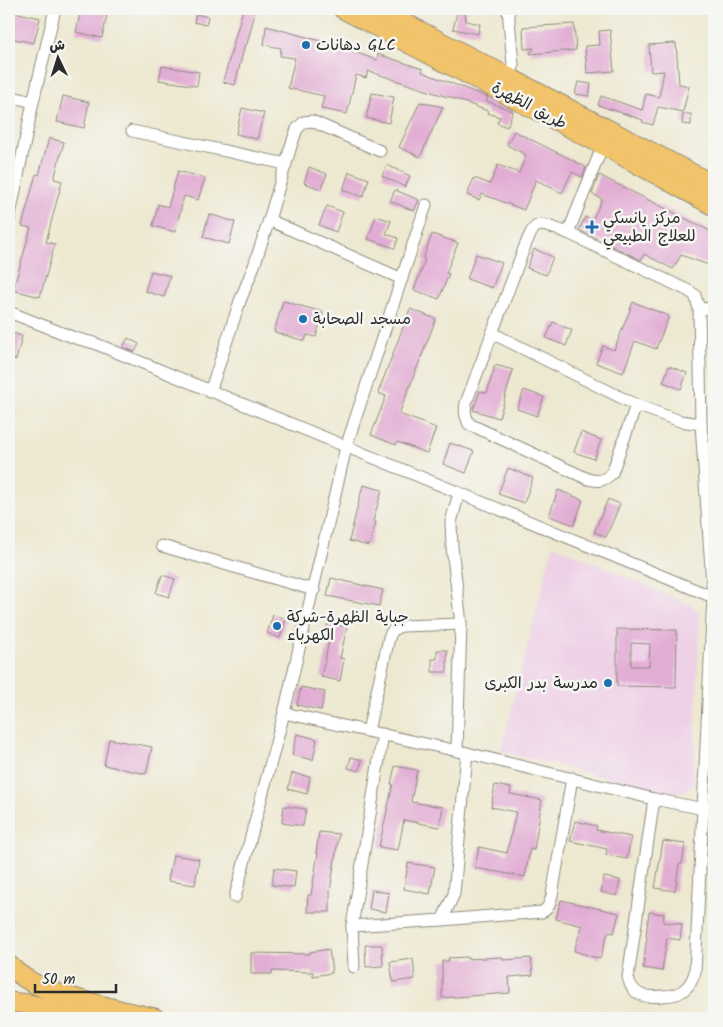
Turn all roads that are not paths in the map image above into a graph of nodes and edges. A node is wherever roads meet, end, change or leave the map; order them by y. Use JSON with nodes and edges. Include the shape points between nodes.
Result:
{"nodes":[{"id":1,"x":55,"y":9,"type":"edge"},
{"id":2,"x":343,"y":9,"type":"edge"},
{"id":3,"x":378,"y":9,"type":"edge"},
{"id":4,"x":508,"y":9,"type":"edge"},
{"id":5,"x":511,"y":78,"type":"junction"},
{"id":6,"x":9,"y":96,"type":"edge"},
{"id":7,"x":33,"y":102,"type":"junction"},
{"id":8,"x":132,"y":131,"type":"dead end"},
{"id":9,"x":604,"y":145,"type":"junction"},
{"id":10,"x":380,"y":151,"type":"dead end"},
{"id":11,"x":286,"y":164,"type":"junction"},
{"id":12,"x":714,"y":185,"type":"edge"},
{"id":13,"x":11,"y":198,"type":"edge"},
{"id":14,"x":426,"y":206,"type":"dead end"},
{"id":15,"x":714,"y":206,"type":"edge"},
{"id":16,"x":9,"y":220,"type":"edge"},
{"id":17,"x":269,"y":220,"type":"junction"},
{"id":18,"x":568,"y":233,"type":"junction"},
{"id":19,"x":402,"y":279,"type":"junction"},
{"id":20,"x":714,"y":308,"type":"edge"},
{"id":21,"x":698,"y":310,"type":"junction"},
{"id":22,"x":9,"y":312,"type":"edge"},
{"id":23,"x":492,"y":333,"type":"junction"},
{"id":24,"x":210,"y":392,"type":"junction"},
{"id":25,"x":636,"y":405,"type":"junction"},
{"id":26,"x":701,"y":424,"type":"junction"},
{"id":27,"x":346,"y":447,"type":"junction"},
{"id":28,"x":460,"y":493,"type":"junction"},
{"id":29,"x":162,"y":546,"type":"dead end"},
{"id":30,"x":314,"y":590,"type":"junction"},
{"id":31,"x":713,"y":597,"type":"junction"},
{"id":32,"x":461,"y":624,"type":"junction"},
{"id":33,"x":284,"y":713,"type":"junction"},
{"id":34,"x":368,"y":731,"type":"junction"},
{"id":35,"x":383,"y":734,"type":"junction"},
{"id":36,"x":462,"y":752,"type":"junction"},
{"id":37,"x":572,"y":778,"type":"junction"},
{"id":38,"x":654,"y":799,"type":"junction"},
{"id":39,"x":709,"y":810,"type":"edge"},
{"id":40,"x":234,"y":897,"type":"dead end"},
{"id":41,"x":442,"y":920,"type":"junction"},
{"id":42,"x":352,"y":926,"type":"junction"},
{"id":43,"x":9,"y":965,"type":"edge"},
{"id":44,"x":354,"y":967,"type":"dead end"},
{"id":45,"x":9,"y":1002,"type":"edge"},
{"id":46,"x":86,"y":1018,"type":"edge"},
{"id":47,"x":155,"y":1018,"type":"edge"}],
"edges":[{"from":1,"to":7,"type":"street"},
{"from":2,"to":9,"type":"main road","name":"طريق الظهرة"},
{"from":3,"to":5,"type":"main road","name":"طريق الظهرة"},
{"from":4,"to":5,"type":"street","via":[[513,64]]},
{"from":5,"to":12,"type":"main road","name":"طريق الظهرة"},
{"from":6,"to":7,"type":"street"},
{"from":7,"to":13,"type":"street"},
{"from":8,"to":11,"type":"street"},
{"from":9,"to":15,"type":"main road","name":"طريق الظهرة"},
{"from":9,"to":18,"type":"street"},
{"from":10,"to":11,"type":"street","via":[[312,121],[304,122],[298,129]]},
{"from":11,"to":17,"type":"street"},
{"from":13,"to":16,"type":"street"},
{"from":14,"to":19,"type":"street"},
{"from":17,"to":19,"type":"street"},
{"from":17,"to":24,"type":"street"},
{"from":18,"to":21,"type":"street","via":[[695,295]]},
{"from":18,"to":23,"type":"street","via":[[540,225],[532,229]]},
{"from":19,"to":27,"type":"street"},
{"from":20,"to":21,"type":"street"},
{"from":21,"to":26,"type":"street"},
{"from":22,"to":24,"type":"street","via":[[94,343]]},
{"from":23,"to":25,"type":"street"},
{"from":23,"to":25,"type":"street","via":[[464,410],[470,424],[476,428],[588,479],[599,481],[612,473]]},
{"from":24,"to":27,"type":"street"},
{"from":25,"to":26,"type":"street","via":[[680,421]]},
{"from":26,"to":31,"type":"street"},
{"from":27,"to":28,"type":"street"},
{"from":27,"to":30,"type":"street"},
{"from":28,"to":31,"type":"street"},
{"from":28,"to":32,"type":"street","via":[[452,535]]},
{"from":29,"to":30,"type":"street"},
{"from":30,"to":33,"type":"street"},
{"from":31,"to":39,"type":"street"},
{"from":32,"to":34,"type":"street","via":[[402,626],[392,631]]},
{"from":32,"to":36,"type":"street"},
{"from":33,"to":34,"type":"street"},
{"from":33,"to":40,"type":"street"},
{"from":34,"to":35,"type":"street"},
{"from":35,"to":36,"type":"street"},
{"from":35,"to":42,"type":"street"},
{"from":36,"to":37,"type":"street"},
{"from":36,"to":41,"type":"street","via":[[454,894]]},
{"from":37,"to":38,"type":"street"},
{"from":37,"to":41,"type":"street","via":[[552,895],[546,909],[542,912]]},
{"from":38,"to":39,"type":"street"},
{"from":38,"to":39,"type":"street","via":[[628,971],[632,987],[646,997],[676,995],[693,978]]},
{"from":41,"to":42,"type":"street"},
{"from":42,"to":44,"type":"street"},
{"from":43,"to":47,"type":"main road","via":[[26,979],[57,994]]},
{"from":45,"to":46,"type":"main road"}]}
